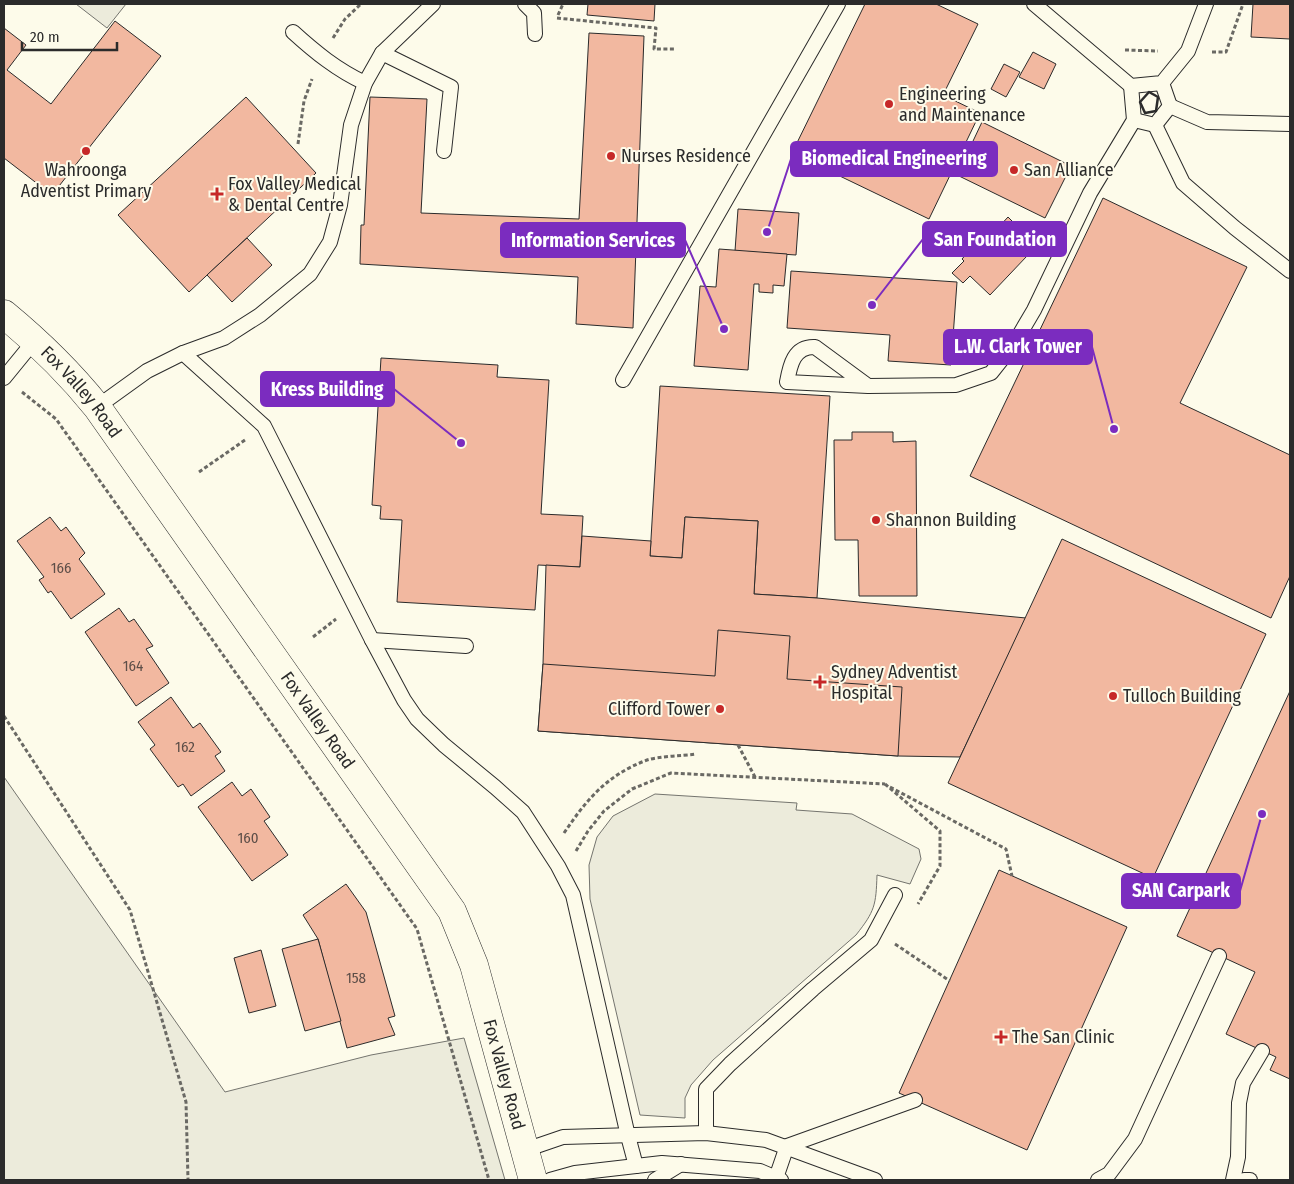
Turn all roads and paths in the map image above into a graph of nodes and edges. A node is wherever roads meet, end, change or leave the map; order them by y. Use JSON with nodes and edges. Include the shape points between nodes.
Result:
{"nodes":[{"id":1,"x":433,"y":4,"type":"edge"},
{"id":2,"x":525,"y":4,"type":"edge"},
{"id":3,"x":563,"y":4,"type":"edge"},
{"id":4,"x":838,"y":4,"type":"edge"},
{"id":5,"x":1034,"y":4,"type":"edge"},
{"id":6,"x":1206,"y":4,"type":"edge"},
{"id":7,"x":1243,"y":4,"type":"edge"},
{"id":8,"x":557,"y":18,"type":"junction"},
{"id":9,"x":535,"y":30,"type":"joint"},
{"id":10,"x":293,"y":32,"type":"dead end"},
{"id":11,"x":676,"y":49,"type":"dead end"},
{"id":12,"x":1122,"y":50,"type":"dead end"},
{"id":13,"x":1188,"y":51,"type":"junction"},
{"id":14,"x":382,"y":53,"type":"junction"},
{"id":15,"x":365,"y":83,"type":"junction"},
{"id":16,"x":1162,"y":83,"type":"junction"},
{"id":17,"x":1131,"y":86,"type":"junction"},
{"id":18,"x":1170,"y":106,"type":"junction"},
{"id":19,"x":1134,"y":120,"type":"junction"},
{"id":20,"x":1290,"y":124,"type":"edge"},
{"id":21,"x":1155,"y":125,"type":"junction"},
{"id":22,"x":444,"y":152,"type":"dead end"},
{"id":23,"x":1290,"y":271,"type":"edge"},
{"id":24,"x":4,"y":314,"type":"edge"},
{"id":25,"x":35,"y":340,"type":"junction"},
{"id":26,"x":183,"y":353,"type":"junction"},
{"id":27,"x":4,"y":378,"type":"edge"},
{"id":28,"x":623,"y":380,"type":"dead end"},
{"id":29,"x":868,"y":386,"type":"junction"},
{"id":30,"x":97,"y":407,"type":"junction"},
{"id":31,"x":264,"y":426,"type":"junction"},
{"id":32,"x":199,"y":472,"type":"dead end"},
{"id":33,"x":354,"y":606,"type":"junction"},
{"id":34,"x":313,"y":636,"type":"dead end"},
{"id":35,"x":372,"y":640,"type":"junction"},
{"id":36,"x":466,"y":646,"type":"dead end"},
{"id":37,"x":4,"y":716,"type":"edge"},
{"id":38,"x":738,"y":745,"type":"dead end"},
{"id":39,"x":696,"y":754,"type":"dead end"},
{"id":40,"x":755,"y":778,"type":"junction"},
{"id":41,"x":560,"y":839,"type":"dead end"},
{"id":42,"x":1012,"y":876,"type":"dead end"},
{"id":43,"x":572,"y":895,"type":"junction"},
{"id":44,"x":895,"y":895,"type":"dead end"},
{"id":45,"x":892,"y":943,"type":"dead end"},
{"id":46,"x":1219,"y":956,"type":"dead end"},
{"id":47,"x":950,"y":981,"type":"dead end"},
{"id":48,"x":1262,"y":1051,"type":"dead end"},
{"id":49,"x":915,"y":1100,"type":"dead end"},
{"id":50,"x":706,"y":1133,"type":"junction"},
{"id":51,"x":628,"y":1136,"type":"junction"},
{"id":52,"x":787,"y":1146,"type":"junction"},
{"id":53,"x":525,"y":1150,"type":"junction"},
{"id":54,"x":681,"y":1164,"type":"junction"},
{"id":55,"x":636,"y":1166,"type":"junction"},
{"id":56,"x":778,"y":1179,"type":"edge"},
{"id":57,"x":188,"y":1180,"type":"edge"},
{"id":58,"x":488,"y":1180,"type":"edge"},
{"id":59,"x":533,"y":1180,"type":"edge"},
{"id":60,"x":550,"y":1180,"type":"edge"},
{"id":61,"x":655,"y":1180,"type":"edge"},
{"id":62,"x":876,"y":1180,"type":"edge"},
{"id":63,"x":1098,"y":1180,"type":"edge"},
{"id":64,"x":1233,"y":1180,"type":"edge"},
{"id":65,"x":1244,"y":1180,"type":"edge"},
{"id":66,"x":1250,"y":1180,"type":"edge"}],
"edges":[{"from":1,"to":14,"type":"lane"},
{"from":2,"to":9,"type":"lane","via":[[534,14]]},
{"from":3,"to":8,"type":"path"},
{"from":4,"to":28,"type":"lane"},
{"from":5,"to":17,"type":"lane"},
{"from":6,"to":13,"type":"lane"},
{"from":7,"to":13,"type":"path","via":[[1226,52]]},
{"from":8,"to":9,"type":"path"},
{"from":8,"to":11,"type":"path","via":[[656,28],[654,49]]},
{"from":10,"to":15,"type":"lane","via":[[320,57]]},
{"from":12,"to":13,"type":"path"},
{"from":13,"to":16,"type":"lane"},
{"from":14,"to":15,"type":"lane"},
{"from":14,"to":22,"type":"lane","via":[[451,87]]},
{"from":15,"to":26,"type":"lane","via":[[351,125],[340,205],[330,242],[310,274],[260,315],[224,338]]},
{"from":16,"to":17,"type":"lane"},
{"from":16,"to":18,"type":"lane"},
{"from":17,"to":19,"type":"lane"},
{"from":18,"to":20,"type":"lane","via":[[1207,122]]},
{"from":18,"to":21,"type":"lane"},
{"from":19,"to":21,"type":"lane"},
{"from":19,"to":29,"type":"lane","via":[[1090,194],[1034,310],[1014,344],[991,373],[956,386]]},
{"from":21,"to":23,"type":"lane","via":[[1183,183]]},
{"from":24,"to":25,"type":"main road","name":"Fox Valley Road"},
{"from":25,"to":27,"type":"lane"},
{"from":25,"to":30,"type":"main road","name":"Fox Valley Road"},
{"from":26,"to":30,"type":"lane","via":[[147,371]]},
{"from":26,"to":31,"type":"lane"},
{"from":27,"to":58,"type":"path","via":[[56,418],[417,930]]},
{"from":29,"to":29,"type":"lane","via":[[823,384],[787,382],[793,358],[808,346],[815,347]]},
{"from":30,"to":53,"type":"main road","name":"Fox Valley Road","via":[[452,911],[474,965]]},
{"from":31,"to":32,"type":"path"},
{"from":31,"to":33,"type":"lane"},
{"from":33,"to":34,"type":"path"},
{"from":33,"to":35,"type":"lane"},
{"from":35,"to":36,"type":"lane"},
{"from":35,"to":43,"type":"lane","via":[[417,719],[522,812],[558,866]]},
{"from":37,"to":57,"type":"path","via":[[130,910],[186,1102]]},
{"from":38,"to":40,"type":"path"},
{"from":39,"to":41,"type":"path","via":[[648,760],[608,780],[586,802]]},
{"from":40,"to":42,"type":"path","via":[[885,784],[1006,849]]},
{"from":40,"to":43,"type":"path","via":[[671,773],[632,789],[604,810],[576,852]]},
{"from":43,"to":51,"type":"lane"},
{"from":44,"to":50,"type":"lane","via":[[871,940],[737,1057],[706,1089]]},
{"from":45,"to":47,"type":"path"},
{"from":46,"to":63,"type":"lane","via":[[1135,1139],[1109,1174]]},
{"from":48,"to":64,"type":"lane","via":[[1244,1083],[1239,1103],[1238,1157]]},
{"from":49,"to":52,"type":"lane"},
{"from":50,"to":51,"type":"lane"},
{"from":50,"to":52,"type":"lane","via":[[766,1140]]},
{"from":51,"to":53,"type":"lane","via":[[563,1137]]},
{"from":51,"to":55,"type":"lane"},
{"from":52,"to":56,"type":"lane"},
{"from":52,"to":62,"type":"lane"},
{"from":53,"to":59,"type":"main road","name":"Fox Valley Road"},
{"from":54,"to":55,"type":"lane"},
{"from":54,"to":56,"type":"lane","via":[[760,1171]]},
{"from":54,"to":61,"type":"lane"},
{"from":55,"to":60,"type":"lane"},
{"from":65,"to":66,"type":"lane"}]}
